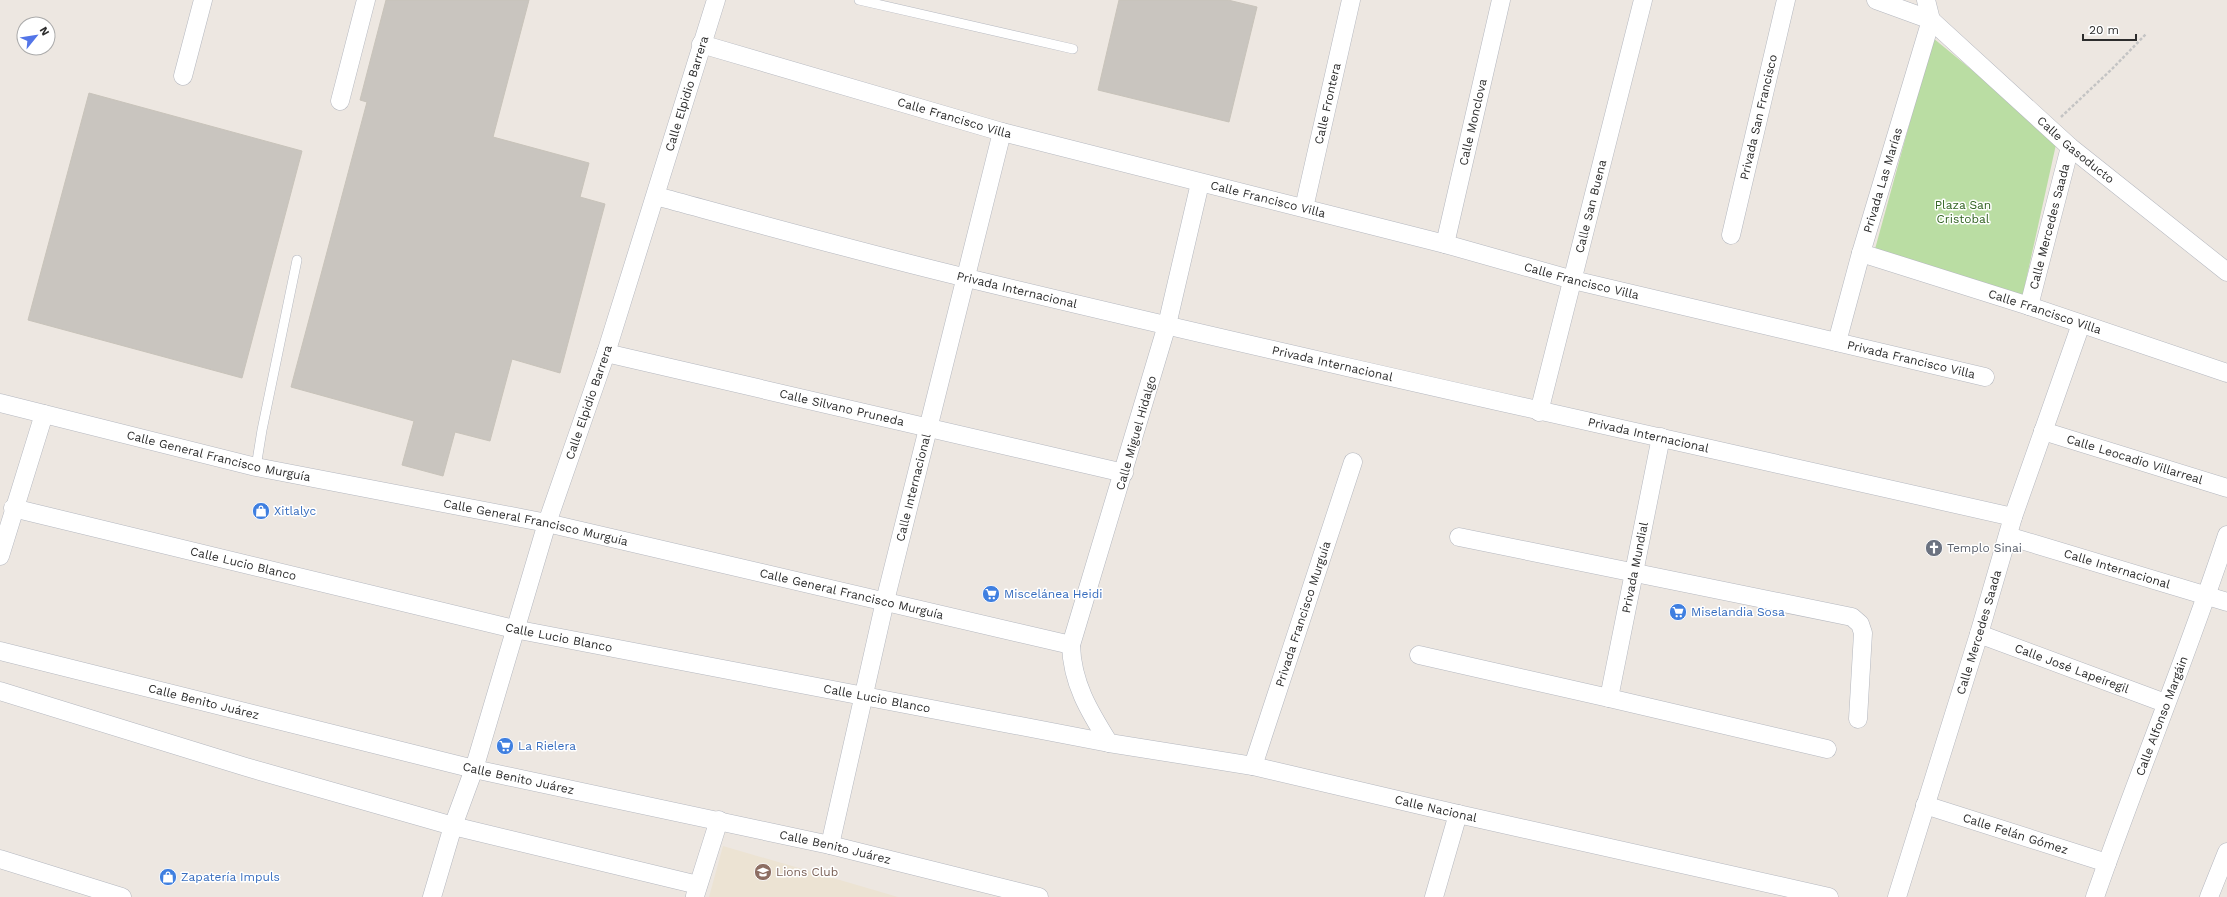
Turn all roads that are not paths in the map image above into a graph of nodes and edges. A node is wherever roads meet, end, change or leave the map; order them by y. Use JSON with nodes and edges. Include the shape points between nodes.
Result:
{"nodes":[{"id":1,"x":203,"y":0,"type":"edge"},
{"id":2,"x":366,"y":0,"type":"edge"},
{"id":3,"x":716,"y":0,"type":"edge"},
{"id":4,"x":859,"y":0,"type":"edge"},
{"id":5,"x":1351,"y":0,"type":"edge"},
{"id":6,"x":1501,"y":0,"type":"edge"},
{"id":7,"x":1642,"y":0,"type":"edge"},
{"id":8,"x":1786,"y":0,"type":"edge"},
{"id":9,"x":1876,"y":0,"type":"edge"},
{"id":10,"x":1926,"y":0,"type":"edge"},
{"id":11,"x":1931,"y":20,"type":"junction"},
{"id":12,"x":702,"y":44,"type":"junction"},
{"id":13,"x":1073,"y":49,"type":"dead end"},
{"id":14,"x":183,"y":76,"type":"dead end"},
{"id":15,"x":340,"y":101,"type":"dead end"},
{"id":16,"x":1002,"y":132,"type":"junction"},
{"id":17,"x":2070,"y":147,"type":"junction"},
{"id":18,"x":1200,"y":183,"type":"junction"},
{"id":19,"x":656,"y":196,"type":"junction"},
{"id":20,"x":1304,"y":208,"type":"junction"},
{"id":21,"x":1731,"y":234,"type":"dead end"},
{"id":22,"x":1445,"y":244,"type":"junction"},
{"id":23,"x":1861,"y":253,"type":"junction"},
{"id":24,"x":297,"y":260,"type":"dead end"},
{"id":25,"x":2227,"y":272,"type":"edge"},
{"id":26,"x":964,"y":277,"type":"junction"},
{"id":27,"x":1573,"y":280,"type":"junction"},
{"id":28,"x":2029,"y":306,"type":"junction"},
{"id":29,"x":2081,"y":324,"type":"junction"},
{"id":30,"x":1167,"y":325,"type":"junction"},
{"id":31,"x":1837,"y":342,"type":"junction"},
{"id":32,"x":606,"y":352,"type":"junction"},
{"id":33,"x":2227,"y":373,"type":"edge"},
{"id":34,"x":1985,"y":377,"type":"dead end"},
{"id":35,"x":0,"y":403,"type":"edge"},
{"id":36,"x":1538,"y":412,"type":"junction"},
{"id":37,"x":44,"y":414,"type":"junction"},
{"id":38,"x":928,"y":428,"type":"junction"},
{"id":39,"x":2043,"y":431,"type":"junction"},
{"id":40,"x":1661,"y":437,"type":"junction"},
{"id":41,"x":1353,"y":462,"type":"dead end"},
{"id":42,"x":256,"y":467,"type":"junction"},
{"id":43,"x":1124,"y":473,"type":"junction"},
{"id":44,"x":2227,"y":488,"type":"edge"},
{"id":45,"x":13,"y":508,"type":"junction"},
{"id":46,"x":2013,"y":517,"type":"junction"},
{"id":47,"x":547,"y":523,"type":"junction"},
{"id":48,"x":2227,"y":535,"type":"edge"},
{"id":49,"x":2008,"y":536,"type":"junction"},
{"id":50,"x":1459,"y":537,"type":"dead end"},
{"id":51,"x":0,"y":556,"type":"edge"},
{"id":52,"x":1632,"y":573,"type":"junction"},
{"id":53,"x":2207,"y":595,"type":"junction"},
{"id":54,"x":885,"y":601,"type":"junction"},
{"id":55,"x":2227,"y":602,"type":"edge"},
{"id":56,"x":514,"y":629,"type":"junction"},
{"id":57,"x":1979,"y":634,"type":"junction"},
{"id":58,"x":1071,"y":644,"type":"junction"},
{"id":59,"x":0,"y":651,"type":"edge"},
{"id":60,"x":1419,"y":656,"type":"dead end"},
{"id":61,"x":0,"y":691,"type":"edge"},
{"id":62,"x":864,"y":695,"type":"junction"},
{"id":63,"x":1609,"y":698,"type":"junction"},
{"id":64,"x":2165,"y":703,"type":"junction"},
{"id":65,"x":1858,"y":719,"type":"dead end"},
{"id":66,"x":1109,"y":743,"type":"junction"},
{"id":67,"x":1827,"y":750,"type":"dead end"},
{"id":68,"x":1254,"y":766,"type":"junction"},
{"id":69,"x":474,"y":769,"type":"junction"},
{"id":70,"x":1925,"y":805,"type":"junction"},
{"id":71,"x":1458,"y":814,"type":"junction"},
{"id":72,"x":719,"y":820,"type":"junction"},
{"id":73,"x":453,"y":826,"type":"junction"},
{"id":74,"x":830,"y":845,"type":"junction"},
{"id":75,"x":2227,"y":852,"type":"edge"},
{"id":76,"x":0,"y":858,"type":"edge"},
{"id":77,"x":2106,"y":863,"type":"junction"},
{"id":78,"x":697,"y":891,"type":"edge"},
{"id":79,"x":1011,"y":894,"type":"edge"},
{"id":80,"x":1823,"y":896,"type":"edge"},
{"id":81,"x":122,"y":897,"type":"edge"},
{"id":82,"x":432,"y":897,"type":"edge"},
{"id":83,"x":1040,"y":897,"type":"edge"},
{"id":84,"x":1434,"y":897,"type":"edge"},
{"id":85,"x":1897,"y":897,"type":"edge"},
{"id":86,"x":2095,"y":897,"type":"edge"},
{"id":87,"x":2209,"y":897,"type":"edge"}],
"edges":[{"from":1,"to":14,"type":"street"},
{"from":2,"to":15,"type":"street"},
{"from":3,"to":12,"type":"street","name":"Calle Elpidio Barrera"},
{"from":4,"to":13,"type":"lane"},
{"from":5,"to":20,"type":"street","name":"Calle Frontera"},
{"from":6,"to":22,"type":"street","name":"Calle Monclova"},
{"from":7,"to":27,"type":"street","name":"Calle San Buena"},
{"from":8,"to":21,"type":"street","name":"Privada San Francisco"},
{"from":9,"to":11,"type":"street"},
{"from":10,"to":11,"type":"street"},
{"from":11,"to":17,"type":"street","name":"Calle Gasoducto"},
{"from":11,"to":23,"type":"street","name":"Privada Las Marías"},
{"from":12,"to":16,"type":"street","name":"Calle Francisco Villa"},
{"from":12,"to":19,"type":"street","name":"Calle Elpidio Barrera"},
{"from":16,"to":18,"type":"street","name":"Calle Francisco Villa"},
{"from":16,"to":26,"type":"street","name":"Calle Internacional"},
{"from":17,"to":25,"type":"street","name":"Calle Gasoducto"},
{"from":17,"to":28,"type":"street","name":"Calle Mercedes Saada"},
{"from":18,"to":20,"type":"street","name":"Calle Francisco Villa"},
{"from":18,"to":30,"type":"street","name":"Calle Miguel Hidalgo"},
{"from":19,"to":26,"type":"street","name":"Privada Internacional"},
{"from":19,"to":32,"type":"street","name":"Calle Elpidio Barrera"},
{"from":20,"to":22,"type":"street","name":"Calle Francisco Villa"},
{"from":22,"to":27,"type":"street","name":"Calle Francisco Villa"},
{"from":23,"to":28,"type":"street","name":"Calle Francisco Villa"},
{"from":23,"to":31,"type":"street","name":"Privada Las Marías"},
{"from":24,"to":42,"type":"lane"},
{"from":26,"to":30,"type":"street","name":"Privada Internacional"},
{"from":26,"to":38,"type":"street","name":"Calle Internacional"},
{"from":27,"to":31,"type":"street","name":"Calle Francisco Villa"},
{"from":27,"to":36,"type":"street","name":"Calle San Buena"},
{"from":28,"to":29,"type":"street","name":"Calle Francisco Villa"},
{"from":29,"to":33,"type":"street","name":"Calle Francisco Villa"},
{"from":29,"to":39,"type":"street","name":"Calle Mercedes Saada"},
{"from":30,"to":36,"type":"street","name":"Privada Internacional"},
{"from":30,"to":43,"type":"street","name":"Calle Miguel Hidalgo"},
{"from":31,"to":34,"type":"street","name":"Privada Francisco Villa"},
{"from":32,"to":38,"type":"street","name":"Calle Silvano Pruneda"},
{"from":32,"to":47,"type":"street","name":"Calle Elpidio Barrera"},
{"from":35,"to":37,"type":"street","name":"Calle General Francisco Murguía"},
{"from":36,"to":40,"type":"street","name":"Privada Internacional"},
{"from":37,"to":42,"type":"street","name":"Calle General Francisco Murguía"},
{"from":37,"to":45,"type":"street"},
{"from":38,"to":43,"type":"street","name":"Calle Silvano Pruneda"},
{"from":38,"to":54,"type":"street","name":"Calle Internacional"},
{"from":39,"to":44,"type":"street","name":"Calle Leocadio Villarreal"},
{"from":39,"to":46,"type":"street","name":"Calle Mercedes Saada"},
{"from":40,"to":46,"type":"street","name":"Privada Internacional"},
{"from":40,"to":52,"type":"street","name":"Privada Mundial"},
{"from":41,"to":68,"type":"street","name":"Privada Francisco Murguía"},
{"from":42,"to":47,"type":"street","name":"Calle General Francisco Murguía"},
{"from":43,"to":58,"type":"street","name":"Calle Miguel Hidalgo"},
{"from":45,"to":51,"type":"street"},
{"from":45,"to":56,"type":"street","name":"Calle Lucio Blanco"},
{"from":46,"to":49,"type":"street","name":"Calle Mercedes Saada"},
{"from":47,"to":54,"type":"street","name":"Calle General Francisco Murguía"},
{"from":47,"to":56,"type":"street","name":"Calle Elpidio Barrera"},
{"from":48,"to":53,"type":"street","name":"Calle Alfonso Margáin"},
{"from":49,"to":53,"type":"street","name":"Calle Internacional"},
{"from":49,"to":57,"type":"street","name":"Calle Mercedes Saada"},
{"from":50,"to":52,"type":"street"},
{"from":52,"to":63,"type":"street","name":"Privada Mundial"},
{"from":52,"to":65,"type":"street","via":[[1857,620],[1863,634]]},
{"from":53,"to":55,"type":"street","name":"Calle Internacional"},
{"from":53,"to":64,"type":"street","name":"Calle Alfonso Margáin"},
{"from":54,"to":58,"type":"street","name":"Calle General Francisco Murguía"},
{"from":54,"to":62,"type":"street","name":"Calle Internacional"},
{"from":56,"to":62,"type":"street","name":"Calle Lucio Blanco"},
{"from":56,"to":69,"type":"street","name":"Calle Elpidio Barrera"},
{"from":57,"to":64,"type":"street","name":"Calle José Lapeiregil"},
{"from":57,"to":70,"type":"street","name":"Calle Mercedes Saada"},
{"from":58,"to":66,"type":"street","name":"Calle Miguel Hidalgo","via":[[1076,682],[1088,710]]},
{"from":59,"to":69,"type":"street","name":"Calle Benito Juárez"},
{"from":60,"to":63,"type":"street"},
{"from":61,"to":73,"type":"street","via":[[246,767]]},
{"from":62,"to":66,"type":"street","name":"Calle Lucio Blanco"},
{"from":62,"to":74,"type":"street","name":"Calle Internacional"},
{"from":63,"to":67,"type":"street"},
{"from":64,"to":77,"type":"street","name":"Calle Alfonso Margáin"},
{"from":66,"to":68,"type":"street","name":"Calle Nacional"},
{"from":68,"to":71,"type":"street","name":"Calle Nacional"},
{"from":69,"to":72,"type":"street","name":"Calle Benito Juárez"},
{"from":69,"to":73,"type":"street","name":"Calle Elpidio Barrera"},
{"from":70,"to":77,"type":"street","name":"Calle Felán Gómez"},
{"from":70,"to":85,"type":"street","name":"Calle Mercedes Saada"},
{"from":71,"to":80,"type":"street","name":"Calle Nacional"},
{"from":71,"to":84,"type":"street"},
{"from":72,"to":74,"type":"street","name":"Calle Benito Juárez"},
{"from":72,"to":78,"type":"street"},
{"from":73,"to":78,"type":"street"},
{"from":73,"to":82,"type":"street"},
{"from":74,"to":79,"type":"street","name":"Calle Benito Juárez"},
{"from":75,"to":87,"type":"street"},
{"from":76,"to":81,"type":"street"},
{"from":77,"to":86,"type":"street","name":"Calle Alfonso Margáin"},
{"from":79,"to":83,"type":"street","name":"Calle Benito Juárez"}]}
